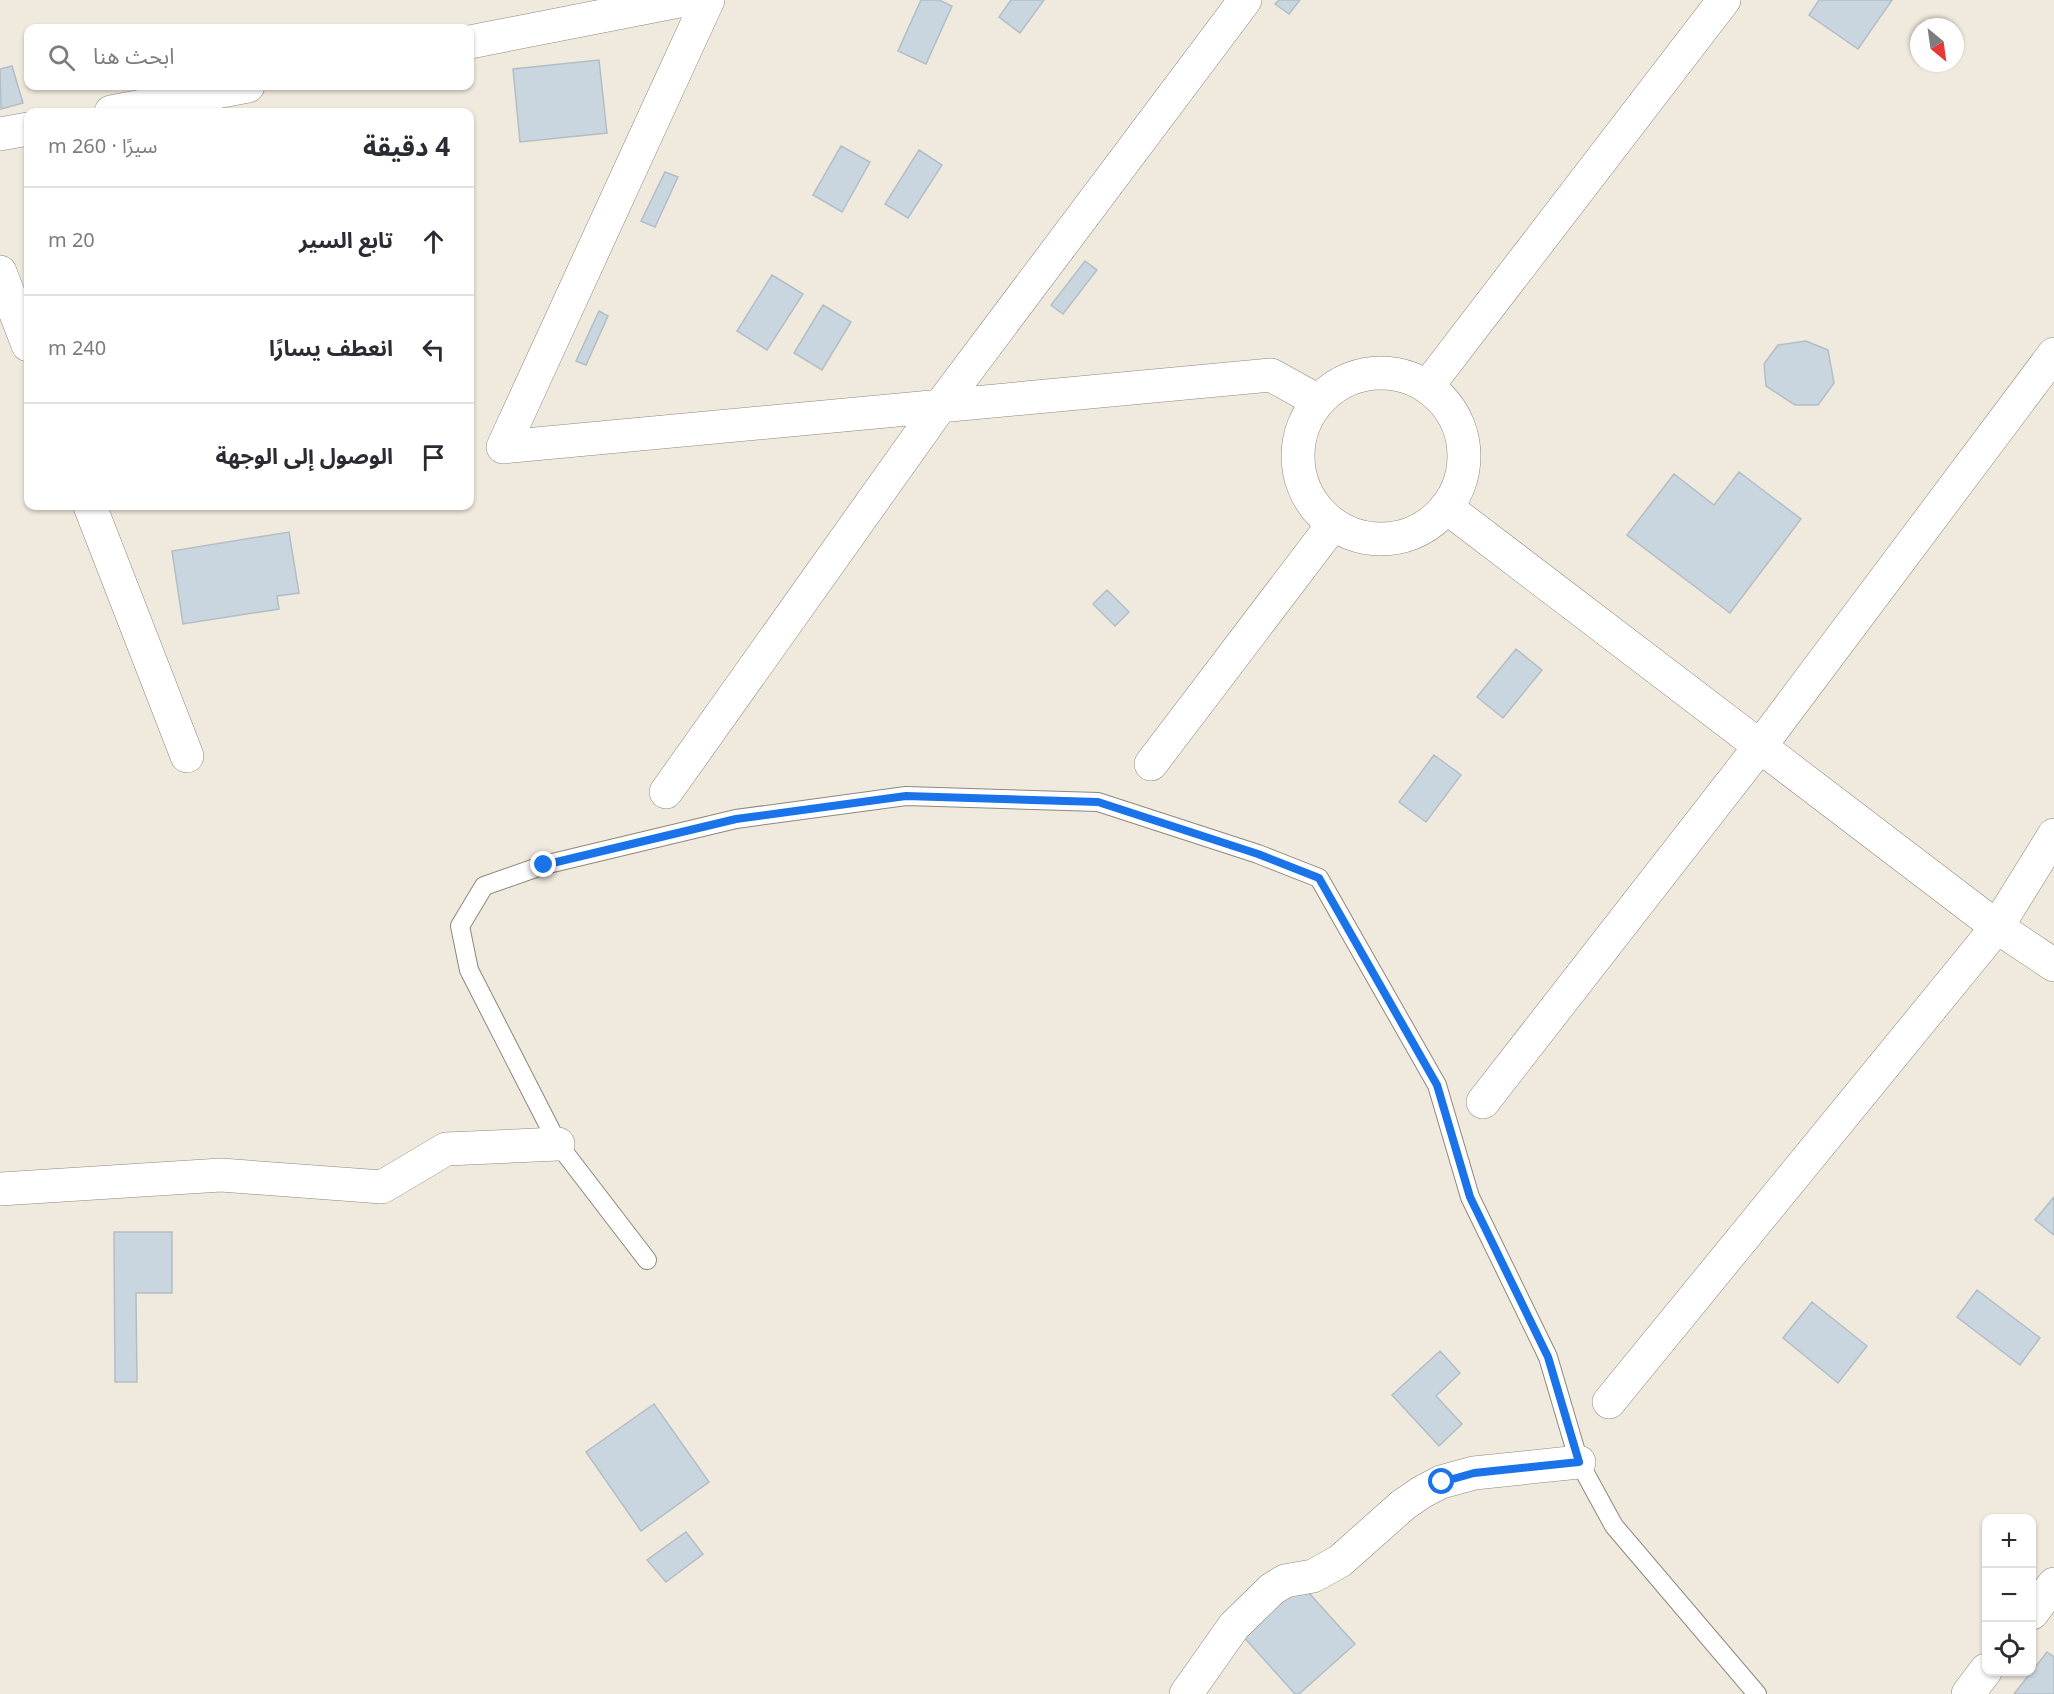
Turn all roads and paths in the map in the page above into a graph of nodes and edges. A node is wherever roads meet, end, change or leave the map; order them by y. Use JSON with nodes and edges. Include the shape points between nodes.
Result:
{"nodes":[{"id":1,"x":684,"y":0,"type":"edge"},
{"id":2,"x":708,"y":0,"type":"edge"},
{"id":3,"x":1245,"y":0,"type":"edge"},
{"id":4,"x":1724,"y":0,"type":"edge"},
{"id":5,"x":474,"y":41,"type":"edge"},
{"id":6,"x":227,"y":90,"type":"edge"},
{"id":7,"x":132,"y":108,"type":"edge"},
{"id":8,"x":24,"y":130,"type":"edge"},
{"id":9,"x":0,"y":134,"type":"edge"},
{"id":10,"x":0,"y":272,"type":"edge"},
{"id":11,"x":24,"y":335,"type":"edge"},
{"id":12,"x":2054,"y":354,"type":"edge"},
{"id":13,"x":1427,"y":387,"type":"junction"},
{"id":14,"x":1318,"y":401,"type":"junction"},
{"id":15,"x":941,"y":405,"type":"junction"},
{"id":16,"x":1446,"y":507,"type":"junction"},
{"id":17,"x":92,"y":510,"type":"edge"},
{"id":18,"x":1331,"y":526,"type":"junction"},
{"id":19,"x":1761,"y":745,"type":"junction"},
{"id":20,"x":187,"y":756,"type":"dead end"},
{"id":21,"x":1151,"y":764,"type":"dead end"},
{"id":22,"x":666,"y":792,"type":"dead end"},
{"id":23,"x":2054,"y":835,"type":"edge"},
{"id":24,"x":1997,"y":927,"type":"junction"},
{"id":25,"x":2054,"y":965,"type":"edge"},
{"id":26,"x":1484,"y":1102,"type":"dead end"},
{"id":27,"x":558,"y":1144,"type":"junction"},
{"id":28,"x":0,"y":1189,"type":"edge"},
{"id":29,"x":646,"y":1260,"type":"dead end"},
{"id":30,"x":1609,"y":1402,"type":"dead end"},
{"id":31,"x":1579,"y":1462,"type":"junction"},
{"id":32,"x":2054,"y":1584,"type":"edge"},
{"id":33,"x":2036,"y":1607,"type":"edge"},
{"id":34,"x":1982,"y":1675,"type":"edge"},
{"id":35,"x":1186,"y":1694,"type":"edge"},
{"id":36,"x":1757,"y":1694,"type":"edge"},
{"id":37,"x":1968,"y":1694,"type":"edge"}],
"edges":[{"from":1,"to":5,"type":"street"},
{"from":2,"to":15,"type":"street","via":[[503,447]]},
{"from":3,"to":15,"type":"street"},
{"from":4,"to":13,"type":"street"},
{"from":6,"to":7,"type":"street"},
{"from":8,"to":9,"type":"street"},
{"from":10,"to":11,"type":"street"},
{"from":12,"to":19,"type":"street"},
{"from":13,"to":14,"type":"street","via":[[1391,373],[1364,374],[1339,384]]},
{"from":13,"to":16,"type":"street","via":[[1439,395],[1455,416],[1464,441],[1464,468],[1456,494]]},
{"from":14,"to":15,"type":"street","via":[[1271,375]]},
{"from":14,"to":18,"type":"street","via":[[1304,424],[1298,451],[1300,479],[1313,505]]},
{"from":15,"to":22,"type":"street"},
{"from":16,"to":18,"type":"street","via":[[1439,517],[1415,532],[1388,539],[1359,537]]},
{"from":16,"to":19,"type":"street"},
{"from":17,"to":20,"type":"street"},
{"from":18,"to":21,"type":"street"},
{"from":19,"to":24,"type":"street"},
{"from":19,"to":26,"type":"street"},
{"from":23,"to":24,"type":"street"},
{"from":24,"to":25,"type":"street"},
{"from":24,"to":30,"type":"street"},
{"from":27,"to":28,"type":"street","via":[[446,1149],[382,1187],[221,1175]]},
{"from":27,"to":29,"type":"lane"},
{"from":27,"to":31,"type":"lane","via":[[469,970],[460,926],[484,886],[544,865],[736,819],[895,797],[1098,802],[1319,878],[1437,1085],[1470,1197],[1548,1357]]},
{"from":31,"to":35,"type":"street","via":[[1474,1473],[1422,1492],[1340,1561],[1313,1576],[1285,1581],[1272,1589],[1234,1626]]},
{"from":31,"to":36,"type":"lane","via":[[1614,1526]]},
{"from":32,"to":33,"type":"street"},
{"from":34,"to":37,"type":"street"}]}
